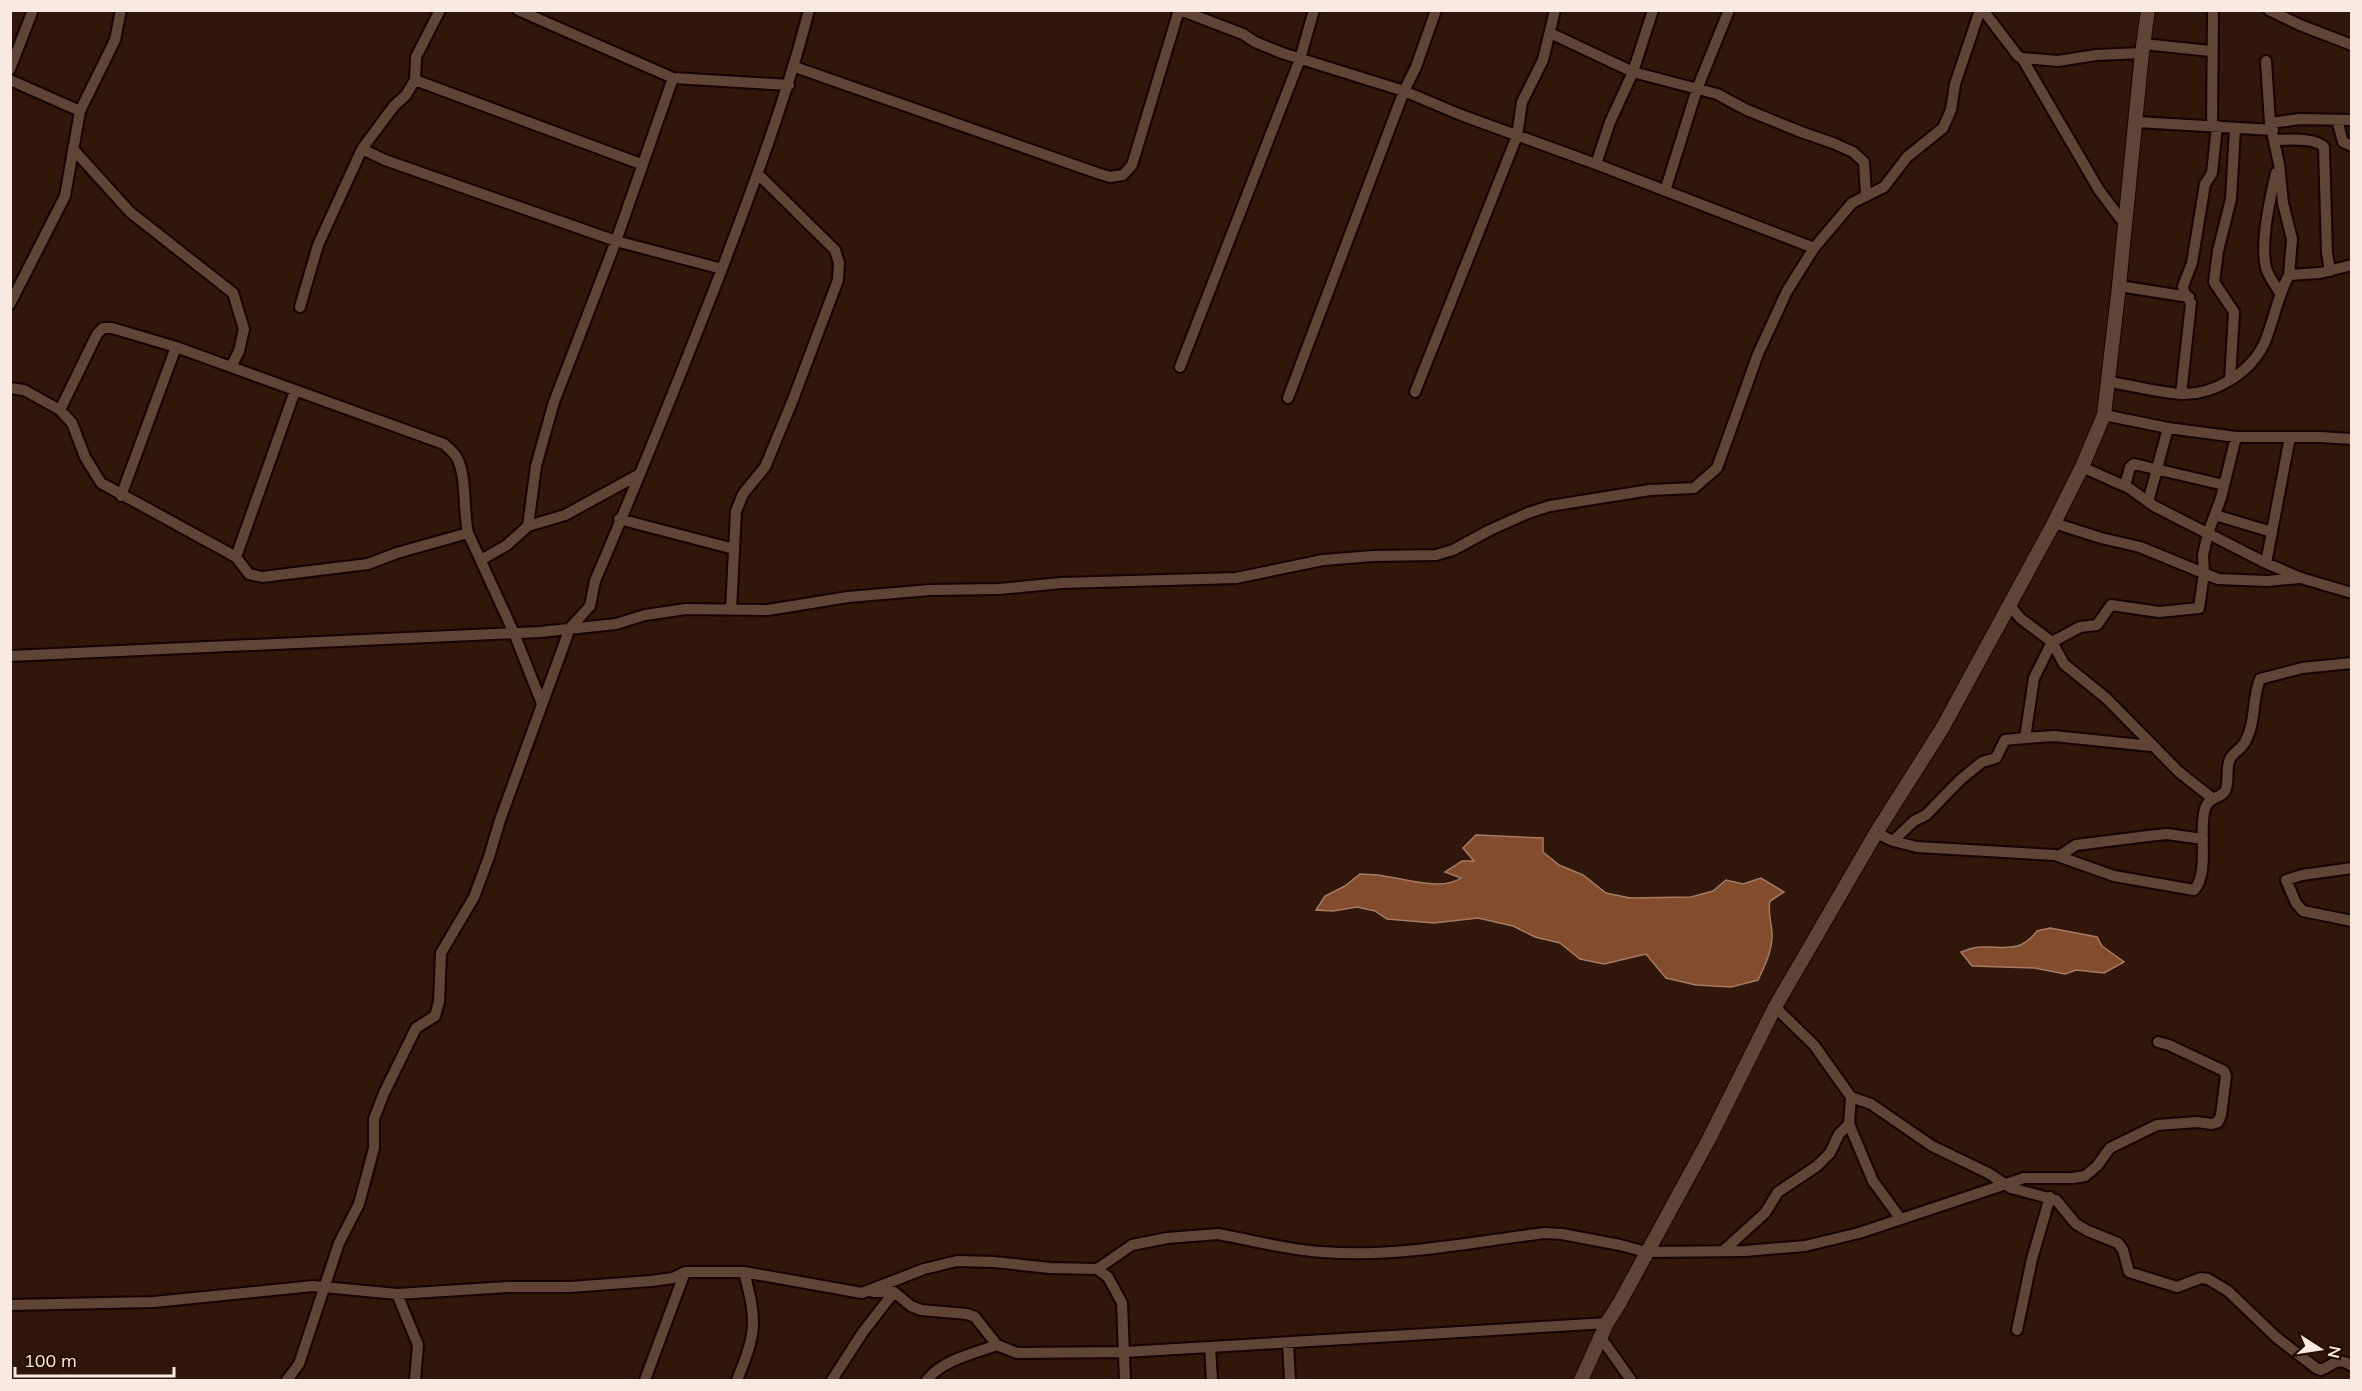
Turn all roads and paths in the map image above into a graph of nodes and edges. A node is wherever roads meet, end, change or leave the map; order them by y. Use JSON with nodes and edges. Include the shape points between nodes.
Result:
{"nodes":[{"id":1,"x":121,"y":10,"type":"edge"},
{"id":2,"x":440,"y":10,"type":"edge"},
{"id":3,"x":518,"y":10,"type":"edge"},
{"id":4,"x":809,"y":10,"type":"edge"},
{"id":5,"x":1179,"y":10,"type":"edge"},
{"id":6,"x":1314,"y":10,"type":"edge"},
{"id":7,"x":1436,"y":10,"type":"edge"},
{"id":8,"x":1555,"y":10,"type":"edge"},
{"id":9,"x":1653,"y":10,"type":"edge"},
{"id":10,"x":1729,"y":10,"type":"edge"},
{"id":11,"x":1982,"y":10,"type":"edge"},
{"id":12,"x":2148,"y":10,"type":"edge"},
{"id":13,"x":2213,"y":10,"type":"edge"},
{"id":14,"x":2269,"y":10,"type":"edge"},
{"id":15,"x":31,"y":12,"type":"edge"},
{"id":16,"x":2289,"y":16,"type":"edge"},
{"id":17,"x":1550,"y":33,"type":"junction"},
{"id":18,"x":2352,"y":45,"type":"edge"},
{"id":19,"x":2143,"y":49,"type":"junction"},
{"id":20,"x":2211,"y":51,"type":"junction"},
{"id":21,"x":2022,"y":58,"type":"junction"},
{"id":22,"x":1300,"y":59,"type":"junction"},
{"id":23,"x":2266,"y":61,"type":"dead end"},
{"id":24,"x":795,"y":67,"type":"junction"},
{"id":25,"x":10,"y":69,"type":"edge"},
{"id":26,"x":1634,"y":72,"type":"junction"},
{"id":27,"x":673,"y":78,"type":"junction"},
{"id":28,"x":10,"y":80,"type":"edge"},
{"id":29,"x":415,"y":80,"type":"junction"},
{"id":30,"x":789,"y":85,"type":"junction"},
{"id":31,"x":1697,"y":88,"type":"junction"},
{"id":32,"x":1404,"y":91,"type":"junction"},
{"id":33,"x":80,"y":111,"type":"junction"},
{"id":34,"x":2337,"y":120,"type":"junction"},
{"id":35,"x":2352,"y":120,"type":"edge"},
{"id":36,"x":2137,"y":122,"type":"junction"},
{"id":37,"x":2214,"y":126,"type":"junction"},
{"id":38,"x":2235,"y":129,"type":"junction"},
{"id":39,"x":2272,"y":131,"type":"junction"},
{"id":40,"x":1517,"y":136,"type":"junction"},
{"id":41,"x":2352,"y":146,"type":"edge"},
{"id":42,"x":73,"y":149,"type":"junction"},
{"id":43,"x":362,"y":149,"type":"junction"},
{"id":44,"x":641,"y":164,"type":"junction"},
{"id":45,"x":1596,"y":164,"type":"junction"},
{"id":46,"x":2279,"y":164,"type":"junction"},
{"id":47,"x":758,"y":174,"type":"junction"},
{"id":48,"x":1665,"y":190,"type":"junction"},
{"id":49,"x":1866,"y":195,"type":"junction"},
{"id":50,"x":2126,"y":226,"type":"junction"},
{"id":51,"x":616,"y":241,"type":"junction"},
{"id":52,"x":1814,"y":248,"type":"junction"},
{"id":53,"x":2352,"y":265,"type":"edge"},
{"id":54,"x":722,"y":269,"type":"junction"},
{"id":55,"x":2330,"y":271,"type":"junction"},
{"id":56,"x":2289,"y":275,"type":"junction"},
{"id":57,"x":2119,"y":286,"type":"junction"},
{"id":58,"x":2280,"y":293,"type":"junction"},
{"id":59,"x":2189,"y":297,"type":"junction"},
{"id":60,"x":10,"y":304,"type":"edge"},
{"id":61,"x":300,"y":307,"type":"dead end"},
{"id":62,"x":176,"y":347,"type":"junction"},
{"id":63,"x":231,"y":367,"type":"junction"},
{"id":64,"x":1180,"y":367,"type":"dead end"},
{"id":65,"x":2230,"y":380,"type":"junction"},
{"id":66,"x":2109,"y":382,"type":"junction"},
{"id":67,"x":10,"y":388,"type":"edge"},
{"id":68,"x":295,"y":391,"type":"junction"},
{"id":69,"x":1415,"y":392,"type":"dead end"},
{"id":70,"x":2181,"y":394,"type":"junction"},
{"id":71,"x":1288,"y":398,"type":"dead end"},
{"id":72,"x":60,"y":410,"type":"junction"},
{"id":73,"x":2104,"y":415,"type":"junction"},
{"id":74,"x":2168,"y":428,"type":"junction"},
{"id":75,"x":2236,"y":437,"type":"junction"},
{"id":76,"x":2290,"y":437,"type":"junction"},
{"id":77,"x":2352,"y":439,"type":"edge"},
{"id":78,"x":2082,"y":467,"type":"junction"},
{"id":79,"x":2158,"y":470,"type":"junction"},
{"id":80,"x":641,"y":474,"type":"junction"},
{"id":81,"x":2224,"y":485,"type":"junction"},
{"id":82,"x":2125,"y":486,"type":"junction"},
{"id":83,"x":121,"y":496,"type":"junction"},
{"id":84,"x":2148,"y":502,"type":"junction"},
{"id":85,"x":2215,"y":515,"type":"junction"},
{"id":86,"x":619,"y":519,"type":"junction"},
{"id":87,"x":2055,"y":523,"type":"junction"},
{"id":88,"x":528,"y":526,"type":"junction"},
{"id":89,"x":2272,"y":532,"type":"junction"},
{"id":90,"x":468,"y":533,"type":"junction"},
{"id":91,"x":2208,"y":533,"type":"junction"},
{"id":92,"x":734,"y":549,"type":"junction"},
{"id":93,"x":236,"y":557,"type":"junction"},
{"id":94,"x":481,"y":560,"type":"junction"},
{"id":95,"x":2266,"y":563,"type":"junction"},
{"id":96,"x":2204,"y":573,"type":"junction"},
{"id":97,"x":2301,"y":578,"type":"junction"},
{"id":98,"x":2352,"y":593,"type":"edge"},
{"id":99,"x":2009,"y":604,"type":"junction"},
{"id":100,"x":731,"y":610,"type":"junction"},
{"id":101,"x":570,"y":628,"type":"junction"},
{"id":102,"x":514,"y":633,"type":"junction"},
{"id":103,"x":2052,"y":642,"type":"junction"},
{"id":104,"x":10,"y":656,"type":"edge"},
{"id":105,"x":2352,"y":663,"type":"edge"},
{"id":106,"x":542,"y":704,"type":"junction"},
{"id":107,"x":2025,"y":738,"type":"junction"},
{"id":108,"x":2151,"y":746,"type":"junction"},
{"id":109,"x":2212,"y":798,"type":"junction"},
{"id":110,"x":1876,"y":833,"type":"junction"},
{"id":111,"x":2203,"y":839,"type":"junction"},
{"id":112,"x":1893,"y":841,"type":"junction"},
{"id":113,"x":2059,"y":856,"type":"junction"},
{"id":114,"x":2352,"y":868,"type":"edge"},
{"id":115,"x":2352,"y":921,"type":"edge"},
{"id":116,"x":1775,"y":1007,"type":"junction"},
{"id":117,"x":2158,"y":1042,"type":"dead end"},
{"id":118,"x":1851,"y":1097,"type":"junction"},
{"id":119,"x":1849,"y":1124,"type":"junction"},
{"id":120,"x":2007,"y":1184,"type":"junction"},
{"id":121,"x":2050,"y":1197,"type":"junction"},
{"id":122,"x":1900,"y":1218,"type":"junction"},
{"id":123,"x":1723,"y":1251,"type":"junction"},
{"id":124,"x":1646,"y":1252,"type":"junction"},
{"id":125,"x":1097,"y":1269,"type":"junction"},
{"id":126,"x":685,"y":1272,"type":"junction"},
{"id":127,"x":744,"y":1272,"type":"junction"},
{"id":128,"x":327,"y":1286,"type":"junction"},
{"id":129,"x":894,"y":1292,"type":"junction"},
{"id":130,"x":862,"y":1293,"type":"junction"},
{"id":131,"x":397,"y":1294,"type":"junction"},
{"id":132,"x":10,"y":1305,"type":"edge"},
{"id":133,"x":1607,"y":1323,"type":"junction"},
{"id":134,"x":2017,"y":1330,"type":"dead end"},
{"id":135,"x":1600,"y":1338,"type":"junction"},
{"id":136,"x":1288,"y":1343,"type":"junction"},
{"id":137,"x":997,"y":1345,"type":"junction"},
{"id":138,"x":1210,"y":1347,"type":"junction"},
{"id":139,"x":1125,"y":1352,"type":"junction"},
{"id":140,"x":2352,"y":1366,"type":"edge"},
{"id":141,"x":287,"y":1380,"type":"edge"},
{"id":142,"x":416,"y":1380,"type":"edge"},
{"id":143,"x":645,"y":1380,"type":"edge"},
{"id":144,"x":737,"y":1380,"type":"edge"},
{"id":145,"x":832,"y":1380,"type":"edge"},
{"id":146,"x":927,"y":1380,"type":"edge"},
{"id":147,"x":1125,"y":1380,"type":"edge"},
{"id":148,"x":1212,"y":1380,"type":"edge"},
{"id":149,"x":1290,"y":1380,"type":"edge"},
{"id":150,"x":1581,"y":1380,"type":"edge"},
{"id":151,"x":1631,"y":1380,"type":"edge"}],
"edges":[{"from":1,"to":33,"type":"street","via":[[115,40]]},
{"from":2,"to":29,"type":"street","via":[[416,57]]},
{"from":3,"to":27,"type":"street"},
{"from":4,"to":24,"type":"street"},
{"from":5,"to":22,"type":"street"},
{"from":5,"to":24,"type":"street","via":[[1132,165],[1123,175],[1110,177]]},
{"from":6,"to":22,"type":"street"},
{"from":7,"to":32,"type":"street"},
{"from":8,"to":17,"type":"street"},
{"from":9,"to":26,"type":"street"},
{"from":10,"to":31,"type":"street"},
{"from":11,"to":21,"type":"street"},
{"from":11,"to":49,"type":"street","via":[[1943,128],[1907,157],[1888,184]]},
{"from":12,"to":19,"type":"street"},
{"from":13,"to":20,"type":"street"},
{"from":14,"to":16,"type":"street"},
{"from":15,"to":25,"type":"street"},
{"from":16,"to":18,"type":"street"},
{"from":17,"to":26,"type":"street"},
{"from":17,"to":40,"type":"street","via":[[1540,68],[1522,102]]},
{"from":19,"to":20,"type":"street"},
{"from":19,"to":21,"type":"street","via":[[2058,61]]},
{"from":19,"to":36,"type":"street"},
{"from":20,"to":37,"type":"street"},
{"from":21,"to":50,"type":"street","via":[[2099,190]]},
{"from":22,"to":32,"type":"street"},
{"from":22,"to":64,"type":"street"},
{"from":23,"to":39,"type":"street"},
{"from":24,"to":30,"type":"street"},
{"from":26,"to":31,"type":"street"},
{"from":26,"to":45,"type":"street","via":[[1610,122]]},
{"from":27,"to":30,"type":"street"},
{"from":27,"to":44,"type":"street"},
{"from":28,"to":33,"type":"street"},
{"from":29,"to":43,"type":"street"},
{"from":29,"to":44,"type":"street"},
{"from":30,"to":47,"type":"street"},
{"from":31,"to":48,"type":"street"},
{"from":31,"to":49,"type":"street","via":[[1852,152],[1864,162]]},
{"from":32,"to":40,"type":"street"},
{"from":32,"to":71,"type":"street"},
{"from":33,"to":42,"type":"street"},
{"from":34,"to":35,"type":"street"},
{"from":34,"to":39,"type":"street","via":[[2300,119]]},
{"from":34,"to":41,"type":"street","via":[[2343,142]]},
{"from":36,"to":37,"type":"street"},
{"from":36,"to":50,"type":"street"},
{"from":37,"to":38,"type":"street"},
{"from":37,"to":59,"type":"street","via":[[2212,172],[2205,184],[2192,263],[2183,286]]},
{"from":38,"to":39,"type":"street"},
{"from":38,"to":65,"type":"street","via":[[2231,198],[2217,251],[2214,282],[2234,312]]},
{"from":39,"to":46,"type":"street"},
{"from":39,"to":55,"type":"street","via":[[2324,147]]},
{"from":40,"to":45,"type":"street"},
{"from":40,"to":69,"type":"street"},
{"from":42,"to":60,"type":"street","via":[[65,196]]},
{"from":42,"to":63,"type":"street","via":[[130,212],[233,293],[244,329]]},
{"from":43,"to":51,"type":"street"},
{"from":43,"to":61,"type":"street","via":[[318,245]]},
{"from":44,"to":51,"type":"street"},
{"from":45,"to":48,"type":"street"},
{"from":46,"to":56,"type":"street","via":[[2293,247]]},
{"from":46,"to":58,"type":"street","via":[[2265,253],[2267,271]]},
{"from":47,"to":54,"type":"street"},
{"from":47,"to":92,"type":"street","via":[[834,250],[839,263],[838,280],[765,467],[743,494],[736,511]]},
{"from":48,"to":52,"type":"street"},
{"from":49,"to":52,"type":"street","via":[[1852,203]]},
{"from":50,"to":57,"type":"street"},
{"from":51,"to":54,"type":"street"},
{"from":51,"to":88,"type":"street","via":[[554,402],[536,466]]},
{"from":52,"to":100,"type":"street","via":[[1787,291],[1758,354],[1717,468],[1694,488],[1550,506],[1436,555],[1323,561],[1236,578],[930,590],[848,597],[768,610]]},
{"from":53,"to":55,"type":"street"},
{"from":54,"to":80,"type":"street"},
{"from":55,"to":56,"type":"street"},
{"from":56,"to":58,"type":"street"},
{"from":57,"to":59,"type":"street"},
{"from":57,"to":66,"type":"street"},
{"from":58,"to":65,"type":"street","via":[[2262,347]]},
{"from":59,"to":70,"type":"street"},
{"from":62,"to":63,"type":"street"},
{"from":62,"to":72,"type":"street","via":[[104,328],[97,334]]},
{"from":62,"to":83,"type":"street"},
{"from":63,"to":68,"type":"street"},
{"from":65,"to":70,"type":"street"},
{"from":66,"to":70,"type":"street"},
{"from":66,"to":73,"type":"street"},
{"from":67,"to":72,"type":"street","via":[[24,390]]},
{"from":68,"to":90,"type":"street","via":[[444,444],[457,457]]},
{"from":68,"to":93,"type":"street"},
{"from":72,"to":83,"type":"street","via":[[72,423],[85,457],[101,483]]},
{"from":73,"to":74,"type":"street"},
{"from":73,"to":78,"type":"street"},
{"from":74,"to":75,"type":"street"},
{"from":74,"to":79,"type":"street"},
{"from":75,"to":76,"type":"street"},
{"from":75,"to":81,"type":"street"},
{"from":76,"to":77,"type":"street"},
{"from":76,"to":89,"type":"street"},
{"from":78,"to":82,"type":"street"},
{"from":78,"to":87,"type":"street"},
{"from":79,"to":81,"type":"street"},
{"from":79,"to":82,"type":"street","via":[[2132,465]]},
{"from":79,"to":84,"type":"street"},
{"from":80,"to":86,"type":"street"},
{"from":80,"to":88,"type":"street","via":[[565,515]]},
{"from":81,"to":85,"type":"street"},
{"from":82,"to":84,"type":"street"},
{"from":83,"to":93,"type":"street"},
{"from":84,"to":91,"type":"street"},
{"from":85,"to":89,"type":"street"},
{"from":85,"to":91,"type":"street"},
{"from":86,"to":92,"type":"street"},
{"from":86,"to":101,"type":"street","via":[[595,581],[590,606]]},
{"from":87,"to":96,"type":"street","via":[[2140,548]]},
{"from":87,"to":99,"type":"street"},
{"from":88,"to":94,"type":"street"},
{"from":89,"to":95,"type":"street"},
{"from":90,"to":93,"type":"street","via":[[368,564],[262,577],[249,574]]},
{"from":90,"to":94,"type":"street"},
{"from":91,"to":95,"type":"street"},
{"from":91,"to":96,"type":"street"},
{"from":92,"to":100,"type":"street"},
{"from":94,"to":102,"type":"street"},
{"from":95,"to":97,"type":"street"},
{"from":96,"to":97,"type":"street","via":[[2227,580]]},
{"from":96,"to":103,"type":"street","via":[[2201,604],[2196,610],[2159,612],[2111,605],[2097,625],[2079,627]]},
{"from":97,"to":98,"type":"street"},
{"from":99,"to":103,"type":"street","via":[[2020,618]]},
{"from":99,"to":110,"type":"street","via":[[1943,727]]},
{"from":100,"to":101,"type":"street","via":[[686,609],[616,624]]},
{"from":101,"to":102,"type":"street"},
{"from":101,"to":106,"type":"street"},
{"from":102,"to":104,"type":"street"},
{"from":102,"to":106,"type":"street"},
{"from":103,"to":107,"type":"street","via":[[2034,678]]},
{"from":103,"to":108,"type":"street","via":[[2064,664],[2106,698]]},
{"from":105,"to":109,"type":"street","via":[[2302,668],[2260,679],[2245,744],[2230,759],[2223,794]]},
{"from":106,"to":128,"type":"street","via":[[474,897],[441,953],[440,1002],[435,1016],[416,1028],[374,1119],[374,1148],[359,1204],[339,1244]]},
{"from":107,"to":108,"type":"street","via":[[2054,736]]},
{"from":107,"to":112,"type":"street","via":[[2005,740],[1996,758],[1982,762]]},
{"from":108,"to":109,"type":"street"},
{"from":109,"to":111,"type":"street","via":[[2205,809]]},
{"from":110,"to":112,"type":"street"},
{"from":110,"to":116,"type":"street"},
{"from":111,"to":113,"type":"street","via":[[2168,834],[2148,836],[2076,845]]},
{"from":111,"to":113,"type":"street","via":[[2199,885],[2194,890],[2114,876]]},
{"from":112,"to":113,"type":"street","via":[[1917,847]]},
{"from":114,"to":115,"type":"street","via":[[2286,880],[2303,910]]},
{"from":116,"to":118,"type":"street","via":[[1814,1045]]},
{"from":116,"to":124,"type":"street"},
{"from":117,"to":120,"type":"street","via":[[2224,1071],[2218,1122],[2157,1125],[2110,1148],[2085,1176],[2031,1177]]},
{"from":118,"to":119,"type":"street"},
{"from":118,"to":120,"type":"street","via":[[1870,1104],[1932,1146]]},
{"from":119,"to":122,"type":"street","via":[[1873,1181]]},
{"from":119,"to":123,"type":"street","via":[[1830,1153],[1778,1192],[1765,1213]]},
{"from":120,"to":121,"type":"street","via":[[2018,1191]]},
{"from":120,"to":122,"type":"street"},
{"from":121,"to":134,"type":"street"},
{"from":121,"to":140,"type":"street","via":[[2061,1203],[2076,1224],[2118,1243],[2132,1274],[2177,1287],[2208,1279],[2228,1291],[2276,1337],[2316,1368],[2321,1370],[2336,1361]]},
{"from":122,"to":123,"type":"street","via":[[1805,1246]]},
{"from":123,"to":124,"type":"street"},
{"from":124,"to":125,"type":"street","via":[[1553,1234],[1434,1249],[1319,1252],[1204,1233],[1132,1245]]},
{"from":124,"to":133,"type":"street"},
{"from":125,"to":130,"type":"street","via":[[957,1262],[924,1269]]},
{"from":125,"to":139,"type":"street","via":[[1108,1277],[1122,1304]]},
{"from":126,"to":127,"type":"street"},
{"from":126,"to":131,"type":"street","via":[[651,1281]]},
{"from":126,"to":143,"type":"street"},
{"from":127,"to":130,"type":"street"},
{"from":127,"to":144,"type":"street","via":[[754,1311],[753,1337]]},
{"from":128,"to":131,"type":"street"},
{"from":128,"to":132,"type":"street","via":[[154,1302]]},
{"from":128,"to":141,"type":"street","via":[[299,1364]]},
{"from":129,"to":130,"type":"street"},
{"from":129,"to":137,"type":"street","via":[[921,1310],[975,1317]]},
{"from":129,"to":145,"type":"street"},
{"from":131,"to":142,"type":"street","via":[[418,1345]]},
{"from":133,"to":135,"type":"street"},
{"from":133,"to":136,"type":"street"},
{"from":135,"to":150,"type":"street"},
{"from":135,"to":151,"type":"street"},
{"from":136,"to":138,"type":"street"},
{"from":136,"to":149,"type":"street"},
{"from":137,"to":139,"type":"street","via":[[1017,1353],[1035,1354]]},
{"from":137,"to":146,"type":"street","via":[[950,1363]]},
{"from":138,"to":139,"type":"street"},
{"from":138,"to":148,"type":"street"},
{"from":139,"to":147,"type":"street"}]}
